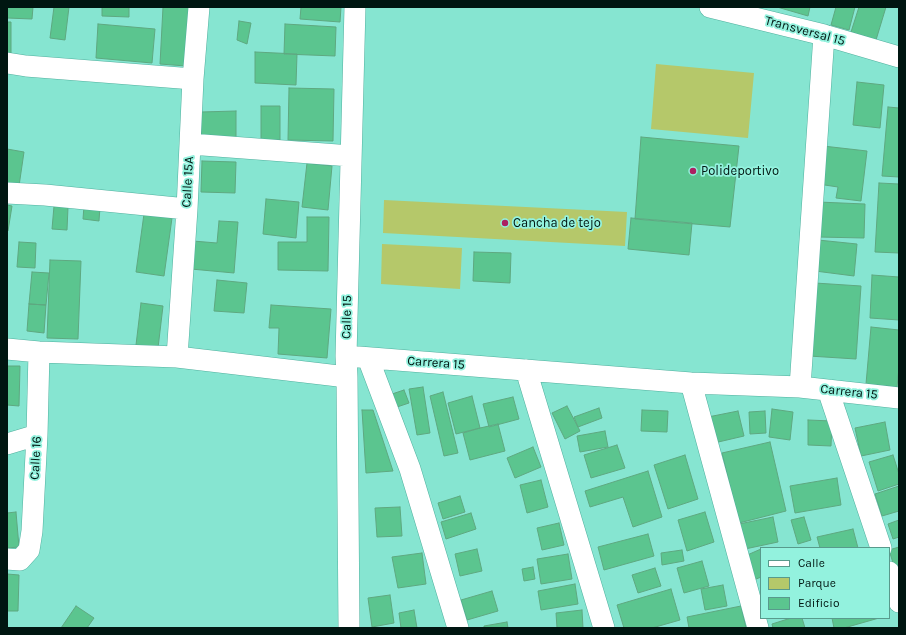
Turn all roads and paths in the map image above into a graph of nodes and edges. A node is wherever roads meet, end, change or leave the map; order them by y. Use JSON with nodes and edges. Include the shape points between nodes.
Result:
{"nodes":[{"id":1,"x":199,"y":7,"type":"edge"},
{"id":2,"x":355,"y":7,"type":"edge"},
{"id":3,"x":710,"y":7,"type":"edge"},
{"id":4,"x":824,"y":35,"type":"junction"},
{"id":5,"x":899,"y":57,"type":"edge"},
{"id":6,"x":7,"y":63,"type":"edge"},
{"id":7,"x":194,"y":79,"type":"junction"},
{"id":8,"x":190,"y":144,"type":"junction"},
{"id":9,"x":351,"y":156,"type":"junction"},
{"id":10,"x":7,"y":192,"type":"edge"},
{"id":11,"x":187,"y":209,"type":"junction"},
{"id":12,"x":7,"y":349,"type":"edge"},
{"id":13,"x":39,"y":352,"type":"junction"},
{"id":14,"x":346,"y":356,"type":"junction"},
{"id":15,"x":177,"y":357,"type":"junction"},
{"id":16,"x":368,"y":358,"type":"junction"},
{"id":17,"x":526,"y":370,"type":"junction"},
{"id":18,"x":347,"y":377,"type":"junction"},
{"id":19,"x":691,"y":383,"type":"junction"},
{"id":20,"x":800,"y":387,"type":"junction"},
{"id":21,"x":828,"y":390,"type":"junction"},
{"id":22,"x":899,"y":398,"type":"edge"},
{"id":23,"x":37,"y":435,"type":"junction"},
{"id":24,"x":7,"y":444,"type":"edge"},
{"id":25,"x":881,"y":547,"type":"edge"},
{"id":26,"x":14,"y":560,"type":"edge"},
{"id":27,"x":890,"y":575,"type":"edge"},
{"id":28,"x":899,"y":602,"type":"edge"},
{"id":29,"x":349,"y":628,"type":"edge"},
{"id":30,"x":458,"y":628,"type":"edge"},
{"id":31,"x":604,"y":628,"type":"edge"},
{"id":32,"x":758,"y":628,"type":"edge"}],
"edges":[{"from":1,"to":7,"type":"street","name":"Calle 15A"},
{"from":2,"to":9,"type":"street","name":"Calle 15"},
{"from":3,"to":4,"type":"street","name":"Transversal 15"},
{"from":4,"to":5,"type":"street","name":"Transversal 15"},
{"from":4,"to":20,"type":"street"},
{"from":6,"to":7,"type":"street"},
{"from":7,"to":8,"type":"street","name":"Calle 15A"},
{"from":8,"to":9,"type":"street"},
{"from":8,"to":11,"type":"street","name":"Calle 15A"},
{"from":9,"to":14,"type":"street","name":"Calle 15"},
{"from":10,"to":11,"type":"street"},
{"from":11,"to":15,"type":"street","name":"Calle 15A"},
{"from":12,"to":13,"type":"street"},
{"from":13,"to":15,"type":"street"},
{"from":13,"to":23,"type":"street","name":"Calle 16"},
{"from":14,"to":16,"type":"street","name":"Carrera 15"},
{"from":14,"to":18,"type":"street","name":"Calle 15"},
{"from":15,"to":18,"type":"street"},
{"from":16,"to":17,"type":"street","name":"Carrera 15"},
{"from":16,"to":30,"type":"street","via":[[410,468]]},
{"from":17,"to":19,"type":"street","name":"Carrera 15"},
{"from":17,"to":31,"type":"street"},
{"from":18,"to":29,"type":"street","name":"Calle 15"},
{"from":19,"to":20,"type":"street","name":"Carrera 15"},
{"from":19,"to":32,"type":"street"},
{"from":20,"to":21,"type":"street","name":"Carrera 15"},
{"from":21,"to":22,"type":"street","name":"Carrera 15"},
{"from":21,"to":25,"type":"street"},
{"from":23,"to":24,"type":"street"},
{"from":23,"to":26,"type":"street","name":"Calle 16","via":[[29,550]]},
{"from":27,"to":28,"type":"street"}]}
